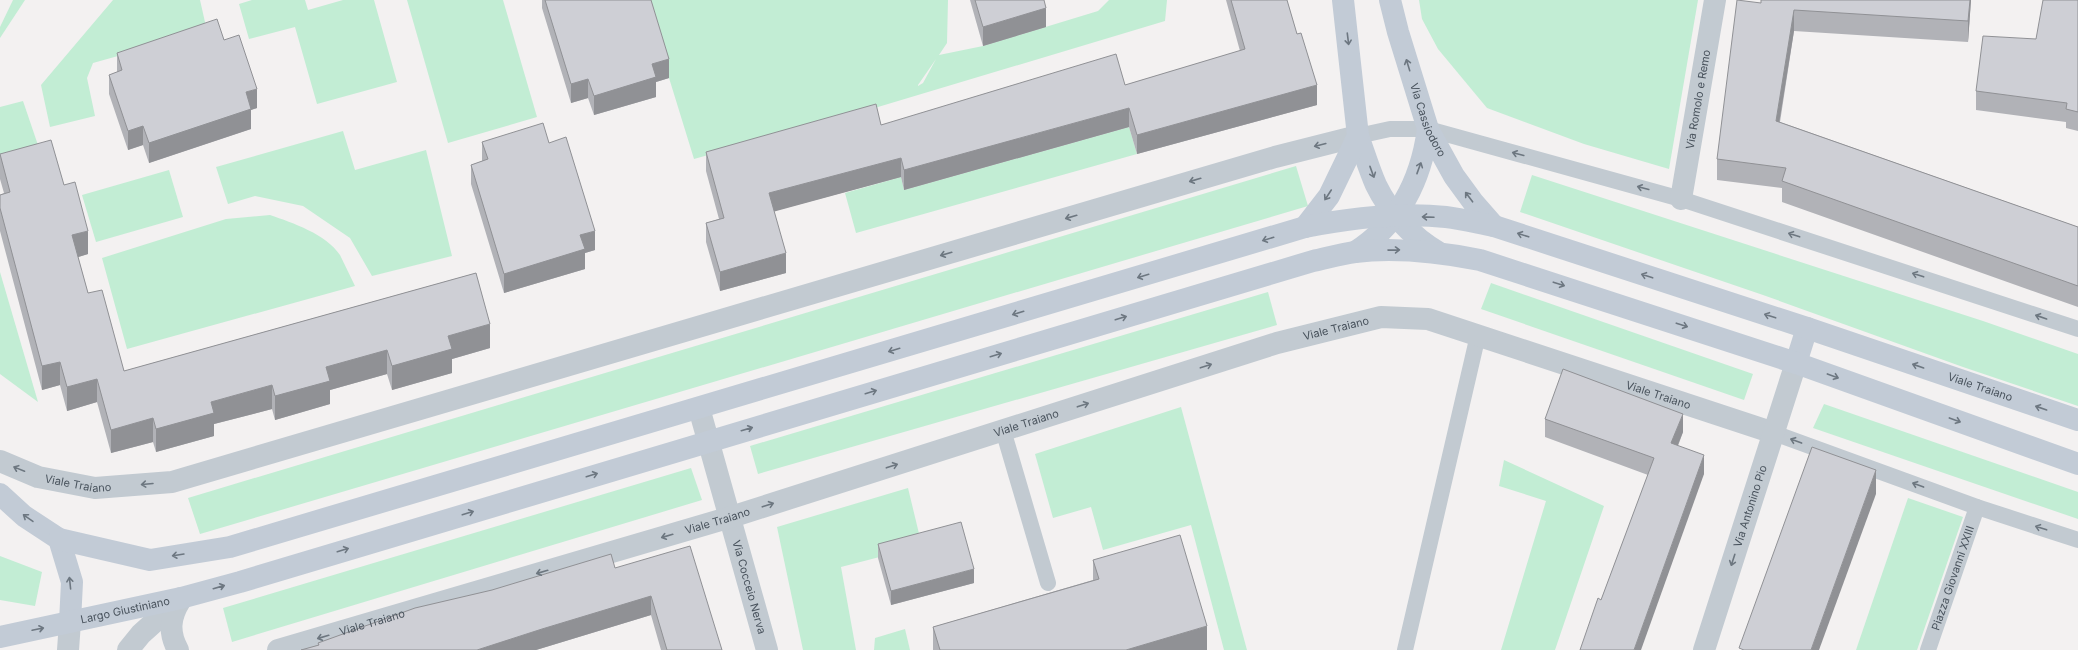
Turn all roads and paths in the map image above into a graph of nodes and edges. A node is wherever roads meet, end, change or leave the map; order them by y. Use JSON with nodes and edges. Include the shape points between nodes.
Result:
{"nodes":[{"id":1,"x":1343,"y":0,"type":"edge"},
{"id":2,"x":1390,"y":0,"type":"edge"},
{"id":3,"x":1715,"y":0,"type":"edge"},
{"id":4,"x":1428,"y":129,"type":"junction"},
{"id":5,"x":1358,"y":136,"type":"junction"},
{"id":6,"x":1681,"y":199,"type":"junction"},
{"id":7,"x":1396,"y":215,"type":"junction"},
{"id":8,"x":1494,"y":226,"type":"junction"},
{"id":9,"x":1305,"y":227,"type":"junction"},
{"id":10,"x":1355,"y":252,"type":"junction"},
{"id":11,"x":1438,"y":252,"type":"junction"},
{"id":12,"x":1807,"y":328,"type":"junction"},
{"id":13,"x":2078,"y":329,"type":"edge"},
{"id":14,"x":1478,"y":335,"type":"junction"},
{"id":15,"x":1796,"y":363,"type":"junction"},
{"id":16,"x":699,"y":408,"type":"junction"},
{"id":17,"x":2078,"y":420,"type":"edge"},
{"id":18,"x":1003,"y":430,"type":"junction"},
{"id":19,"x":1774,"y":433,"type":"junction"},
{"id":20,"x":709,"y":440,"type":"junction"},
{"id":21,"x":0,"y":461,"type":"edge"},
{"id":22,"x":2078,"y":464,"type":"edge"},
{"id":23,"x":0,"y":494,"type":"edge"},
{"id":24,"x":1977,"y":507,"type":"junction"},
{"id":25,"x":731,"y":517,"type":"junction"},
{"id":26,"x":59,"y":539,"type":"junction"},
{"id":27,"x":2078,"y":540,"type":"edge"},
{"id":28,"x":1048,"y":582,"type":"dead end"},
{"id":29,"x":181,"y":598,"type":"junction"},
{"id":30,"x":70,"y":622,"type":"junction"},
{"id":31,"x":0,"y":637,"type":"edge"},
{"id":32,"x":68,"y":650,"type":"edge"},
{"id":33,"x":128,"y":650,"type":"edge"},
{"id":34,"x":178,"y":650,"type":"edge"},
{"id":35,"x":278,"y":650,"type":"edge"},
{"id":36,"x":767,"y":650,"type":"edge"},
{"id":37,"x":1404,"y":650,"type":"edge"},
{"id":38,"x":1704,"y":650,"type":"edge"},
{"id":39,"x":1928,"y":650,"type":"edge"}],
"edges":[{"from":1,"to":5,"type":"main road","one_way":true},
{"from":4,"to":2,"type":"main road","name":"Via Cassiodoro","one_way":true},
{"from":3,"to":6,"type":"street","name":"Via Romolo e Remo"},
{"from":4,"to":5,"type":"lane","via":[[1390,129]]},
{"from":6,"to":4,"type":"lane","one_way":true},
{"from":7,"to":4,"type":"main road","one_way":true,"via":[[1412,186],[1424,154]]},
{"from":8,"to":4,"type":"main road","name":"Via Cassiodoro","one_way":true,"via":[[1454,176]]},
{"from":5,"to":7,"type":"main road","one_way":true,"via":[[1376,185]]},
{"from":5,"to":9,"type":"main road","one_way":true,"via":[[1329,196]]},
{"from":5,"to":21,"type":"street","name":"Viale Traiano","one_way":true,"via":[[1275,157],[172,482],[95,488],[38,477]]},
{"from":13,"to":6,"type":"lane","one_way":true},
{"from":8,"to":7,"type":"main road","name":"Viale Traiano","one_way":true,"via":[[1445,217]]},
{"from":7,"to":9,"type":"main road","name":"Viale Traiano","via":[[1350,219]]},
{"from":7,"to":10,"type":"main road","via":[[1377,237]]},
{"from":7,"to":11,"type":"main road","via":[[1422,243]]},
{"from":12,"to":8,"type":"main road","name":"Viale Traiano","one_way":true},
{"from":9,"to":16,"type":"main road","one_way":true},
{"from":10,"to":11,"type":"main road","one_way":true},
{"from":20,"to":10,"type":"main road","one_way":true,"via":[[1313,261]]},
{"from":11,"to":15,"type":"main road","one_way":true,"via":[[1522,272]]},
{"from":12,"to":15,"type":"main road"},
{"from":17,"to":12,"type":"main road","name":"Viale Traiano","one_way":true},
{"from":18,"to":14,"type":"street","name":"Viale Traiano","one_way":true,"via":[[1277,343],[1381,317],[1428,319]]},
{"from":14,"to":19,"type":"street","name":"Viale Traiano"},
{"from":14,"to":37,"type":"lane"},
{"from":15,"to":19,"type":"street","name":"Via Antonino Pio"},
{"from":15,"to":22,"type":"main road","one_way":true},
{"from":16,"to":20,"type":"street","name":"Via Cocceio Nerva"},
{"from":16,"to":26,"type":"main road","one_way":true,"via":[[230,547],[150,560]]},
{"from":25,"to":18,"type":"street","name":"Viale Traiano","one_way":true},
{"from":18,"to":28,"type":"lane"},
{"from":24,"to":19,"type":"lane","one_way":true},
{"from":19,"to":38,"type":"street","name":"Via Antonino Pio","one_way":true},
{"from":20,"to":25,"type":"street","name":"Via Cocceio Nerva"},
{"from":29,"to":20,"type":"main road","one_way":true},
{"from":26,"to":23,"type":"main road","one_way":true,"via":[[24,516]]},
{"from":27,"to":24,"type":"lane","one_way":true},
{"from":24,"to":39,"type":"lane","name":"Piazza Giovanni XXIII"},
{"from":25,"to":35,"type":"street","name":"Viale Traiano","one_way":true},
{"from":25,"to":36,"type":"street","name":"Via Cocceio Nerva"},
{"from":30,"to":26,"type":"main road","name":"Largo Giustiniano","one_way":true,"via":[[72,582]]},
{"from":29,"to":30,"type":"main road","name":"Largo Giustiniano"},
{"from":29,"to":33,"type":"street","via":[[141,634]]},
{"from":29,"to":34,"type":"street","via":[[172,613],[170,628]]},
{"from":31,"to":30,"type":"main road","name":"Largo Giustiniano","one_way":true},
{"from":30,"to":32,"type":"street"}]}
